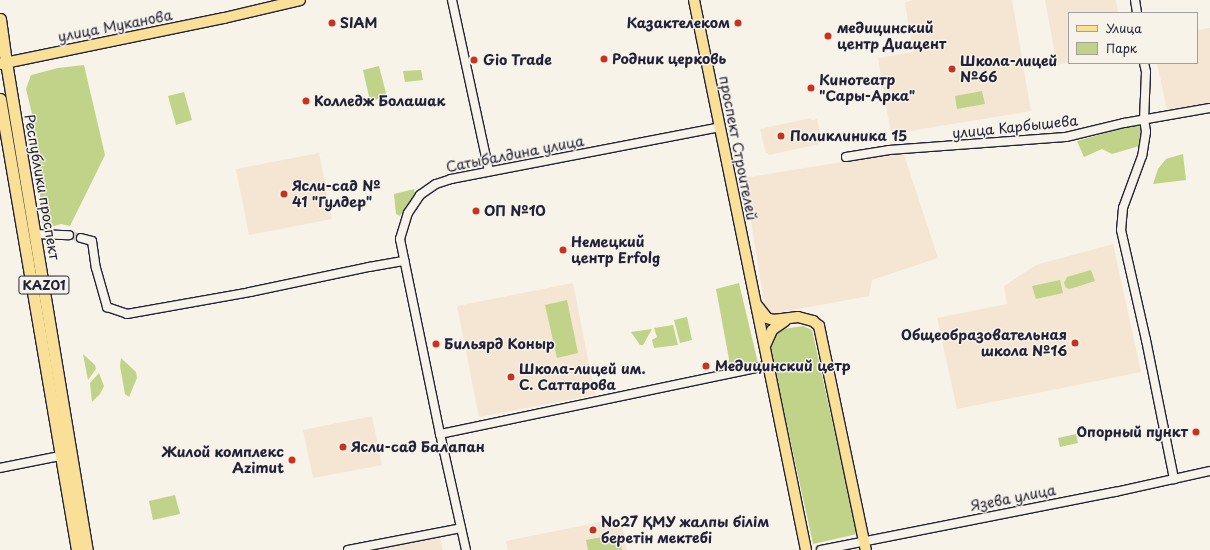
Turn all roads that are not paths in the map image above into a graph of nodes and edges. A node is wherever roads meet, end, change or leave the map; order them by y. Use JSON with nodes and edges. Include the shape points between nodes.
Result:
{"nodes":[{"id":1,"x":300,"y":0,"type":"edge"},
{"id":2,"x":452,"y":0,"type":"edge"},
{"id":3,"x":694,"y":0,"type":"edge"},
{"id":4,"x":1134,"y":0,"type":"edge"},
{"id":5,"x":1137,"y":12,"type":"edge"},
{"id":6,"x":0,"y":19,"type":"edge"},
{"id":7,"x":3,"y":63,"type":"edge"},
{"id":8,"x":1144,"y":64,"type":"edge"},
{"id":9,"x":0,"y":99,"type":"edge"},
{"id":10,"x":1210,"y":108,"type":"edge"},
{"id":11,"x":1144,"y":119,"type":"junction"},
{"id":12,"x":720,"y":127,"type":"junction"},
{"id":13,"x":846,"y":157,"type":"dead end"},
{"id":14,"x":489,"y":171,"type":"junction"},
{"id":15,"x":35,"y":234,"type":"junction"},
{"id":16,"x":69,"y":235,"type":"tunnel mouth"},
{"id":17,"x":81,"y":238,"type":"tunnel mouth"},
{"id":18,"x":404,"y":261,"type":"junction"},
{"id":19,"x":755,"y":302,"type":"junction"},
{"id":20,"x":789,"y":319,"type":"junction"},
{"id":21,"x":765,"y":348,"type":"junction"},
{"id":22,"x":769,"y":365,"type":"junction"},
{"id":23,"x":440,"y":434,"type":"junction"},
{"id":24,"x":66,"y":455,"type":"junction"},
{"id":25,"x":0,"y":468,"type":"edge"},
{"id":26,"x":1210,"y":471,"type":"edge"},
{"id":27,"x":1174,"y":479,"type":"junction"},
{"id":28,"x":461,"y":528,"type":"junction"},
{"id":29,"x":865,"y":546,"type":"edge"},
{"id":30,"x":77,"y":550,"type":"edge"},
{"id":31,"x":87,"y":550,"type":"edge"},
{"id":32,"x":348,"y":550,"type":"edge"},
{"id":33,"x":466,"y":550,"type":"edge"},
{"id":34,"x":806,"y":550,"type":"edge"},
{"id":35,"x":821,"y":550,"type":"edge"}],
"edges":[{"from":1,"to":7,"type":"main road","name":"улица Муканова"},
{"from":2,"to":14,"type":"street"},
{"from":3,"to":12,"type":"main road","name":"проспект Строителей"},
{"from":4,"to":5,"type":"street"},
{"from":6,"to":7,"type":"highway","name":"Республики проспект","number":"KАZ01"},
{"from":7,"to":15,"type":"highway","name":"Республики проспект","number":"KАZ01"},
{"from":8,"to":11,"type":"street"},
{"from":9,"to":24,"type":"highway","name":"Республики проспект","number":"KАZ01"},
{"from":10,"to":11,"type":"street","name":"улица Карбышева"},
{"from":11,"to":13,"type":"street","name":"улица Карбышева","via":[[1066,137],[889,150]]},
{"from":11,"to":27,"type":"street","via":[[1146,132],[1142,156],[1123,208],[1121,230]]},
{"from":12,"to":14,"type":"street","name":"Сатыбалдина улица"},
{"from":12,"to":19,"type":"main road","name":"проспект Строителей"},
{"from":14,"to":18,"type":"street","name":"Сатыбалдина улица","via":[[436,184],[420,196],[408,213],[400,239]]},
{"from":15,"to":16,"type":"street"},
{"from":15,"to":24,"type":"highway","name":"Республики проспект","number":"KАZ01"},
{"from":17,"to":18,"type":"street","via":[[92,241],[96,268],[107,306],[126,314]]},
{"from":18,"to":23,"type":"street","name":"Сатыбалдина улица"},
{"from":19,"to":20,"type":"main road","name":"проспект Строителей","via":[[767,318]]},
{"from":19,"to":21,"type":"main road","name":"проспект Строителей"},
{"from":20,"to":21,"type":"main road","via":[[772,330]]},
{"from":20,"to":29,"type":"main road","name":"проспект Строителей","via":[[798,317],[813,321],[819,326]]},
{"from":21,"to":22,"type":"main road","name":"проспект Строителей"},
{"from":22,"to":23,"type":"street"},
{"from":22,"to":34,"type":"main road","name":"проспект Строителей"},
{"from":23,"to":28,"type":"street","name":"Сатыбалдина улица"},
{"from":24,"to":25,"type":"street"},
{"from":24,"to":30,"type":"highway","name":"Республики проспект","number":"KАZ01"},
{"from":24,"to":31,"type":"highway","name":"Республики проспект","number":"KАZ01"},
{"from":26,"to":27,"type":"street","name":"Язева улица"},
{"from":27,"to":29,"type":"street","name":"Язева улица"},
{"from":28,"to":32,"type":"street"},
{"from":28,"to":33,"type":"street","name":"Сатыбалдина улица"},
{"from":29,"to":35,"type":"street","name":"Язева улица"}]}
